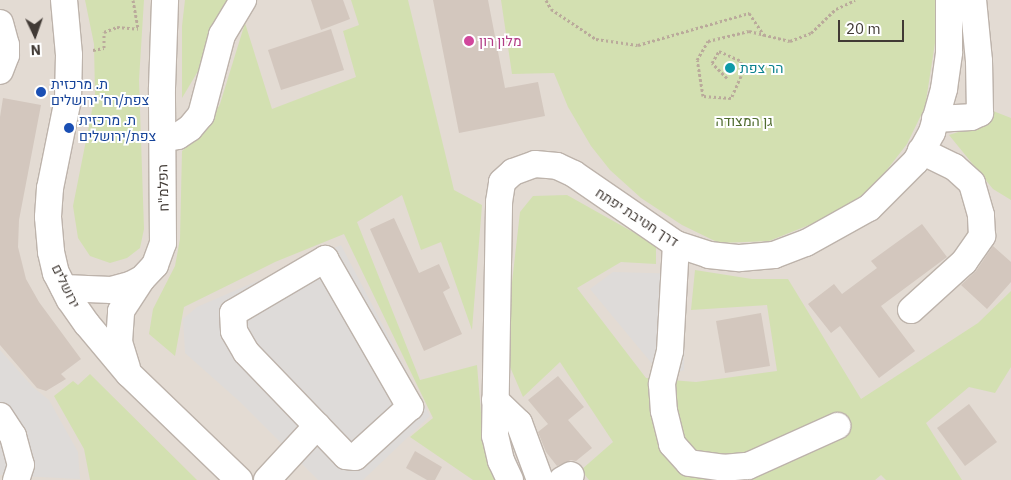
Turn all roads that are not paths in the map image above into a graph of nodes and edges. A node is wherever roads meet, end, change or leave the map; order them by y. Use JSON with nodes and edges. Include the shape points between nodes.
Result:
{"nodes":[{"id":1,"x":64,"y":0,"type":"edge"},
{"id":2,"x":165,"y":0,"type":"edge"},
{"id":3,"x":243,"y":0,"type":"edge"},
{"id":4,"x":949,"y":0,"type":"edge"},
{"id":5,"x":973,"y":0,"type":"edge"},
{"id":6,"x":0,"y":23,"type":"edge"},
{"id":7,"x":0,"y":71,"type":"edge"},
{"id":8,"x":935,"y":119,"type":"junction"},
{"id":9,"x":162,"y":139,"type":"junction"},
{"id":10,"x":921,"y":151,"type":"junction"},
{"id":11,"x":676,"y":244,"type":"junction"},
{"id":12,"x":142,"y":279,"type":"junction"},
{"id":13,"x":64,"y":288,"type":"junction"},
{"id":14,"x":912,"y":310,"type":"dead end"},
{"id":15,"x":129,"y":374,"type":"junction"},
{"id":16,"x":495,"y":400,"type":"junction"},
{"id":17,"x":0,"y":416,"type":"edge"},
{"id":18,"x":317,"y":426,"type":"junction"},
{"id":19,"x":837,"y":426,"type":"dead end"},
{"id":20,"x":16,"y":480,"type":"edge"},
{"id":21,"x":239,"y":480,"type":"edge"},
{"id":22,"x":268,"y":480,"type":"edge"},
{"id":23,"x":510,"y":480,"type":"edge"},
{"id":24,"x":540,"y":480,"type":"edge"}],
"edges":[{"from":1,"to":13,"type":"street","name":"ירושלים","via":[[69,54],[68,99],[50,188],[48,216],[51,252]]},
{"from":2,"to":9,"type":"street","name":"הפלמ\"ח"},
{"from":3,"to":9,"type":"street","via":[[222,35],[201,115],[178,136]]},
{"from":4,"to":8,"type":"street","name":"דרך חטיבת יפתח","via":[[949,52],[944,89]]},
{"from":5,"to":8,"type":"street","via":[[980,61],[980,113],[972,117]]},
{"from":6,"to":7,"type":"street","via":[[6,54]]},
{"from":8,"to":10,"type":"street","name":"דרך חטיבת יפתח"},
{"from":9,"to":12,"type":"street","name":"הפלמ\"ח","via":[[163,243],[155,265]]},
{"from":10,"to":11,"type":"street","name":"דרך חטיבת יפתח","via":[[916,161],[869,208],[806,243],[774,255],[740,258],[709,255]]},
{"from":10,"to":14,"type":"street","via":[[954,167],[972,183],[981,215],[982,236],[964,262]]},
{"from":11,"to":16,"type":"street","name":"דרך חטיבת יפתח","via":[[557,166],[535,164],[513,172],[502,182],[498,202]]},
{"from":11,"to":19,"type":"street","via":[[670,351],[662,384],[672,444],[689,463],[723,468],[748,466]]},
{"from":12,"to":13,"type":"street","via":[[111,290]]},
{"from":12,"to":15,"type":"street","name":"הפלמ\"ח","via":[[121,312],[119,342]]},
{"from":13,"to":15,"type":"street","name":"ירושלים","via":[[88,324]]},
{"from":15,"to":21,"type":"street","name":"ירושלים"},
{"from":16,"to":23,"type":"street","name":"דרך חטיבת יפתח","via":[[495,436]]},
{"from":16,"to":24,"type":"street","via":[[518,423]]},
{"from":17,"to":20,"type":"street","via":[[13,436],[21,465]]},
{"from":18,"to":18,"type":"street","via":[[346,456],[355,457],[410,406],[325,259],[232,313],[234,331],[246,352]]},
{"from":18,"to":22,"type":"street"}]}
